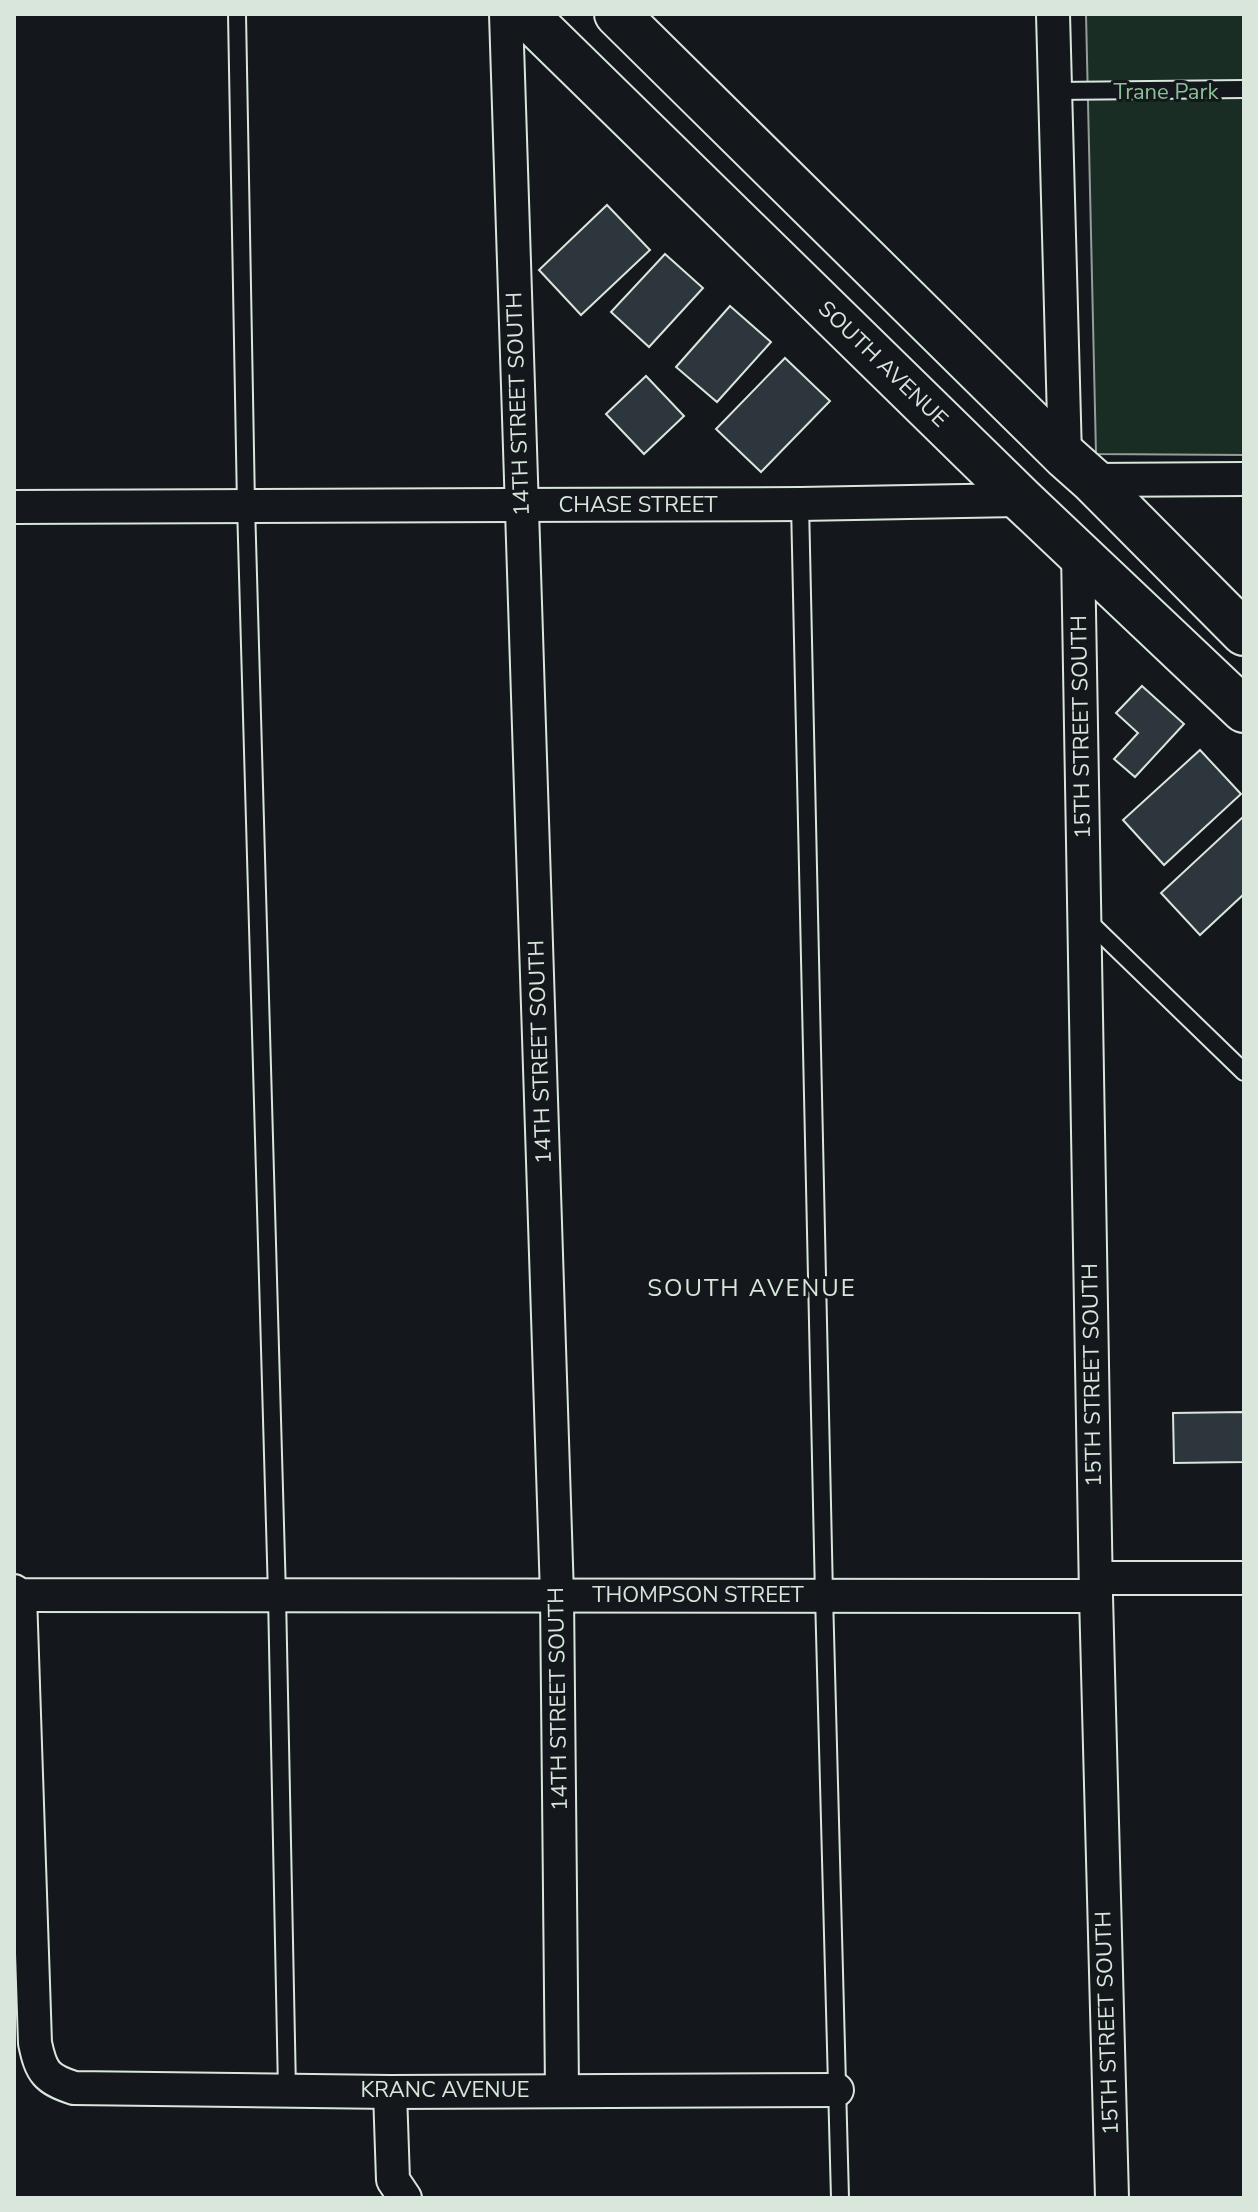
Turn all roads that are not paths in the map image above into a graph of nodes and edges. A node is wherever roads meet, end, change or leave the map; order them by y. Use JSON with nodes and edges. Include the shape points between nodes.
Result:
{"nodes":[{"id":1,"x":237,"y":14,"type":"edge"},
{"id":2,"x":506,"y":14,"type":"edge"},
{"id":3,"x":525,"y":14,"type":"edge"},
{"id":4,"x":617,"y":14,"type":"edge"},
{"id":5,"x":1053,"y":14,"type":"edge"},
{"id":6,"x":1244,"y":89,"type":"edge"},
{"id":7,"x":1055,"y":91,"type":"junction"},
{"id":8,"x":1078,"y":468,"type":"junction"},
{"id":9,"x":1244,"y":479,"type":"edge"},
{"id":10,"x":1022,"y":500,"type":"junction"},
{"id":11,"x":800,"y":504,"type":"junction"},
{"id":12,"x":246,"y":505,"type":"junction"},
{"id":13,"x":522,"y":506,"type":"junction"},
{"id":14,"x":14,"y":507,"type":"edge"},
{"id":15,"x":1078,"y":552,"type":"junction"},
{"id":16,"x":1244,"y":633,"type":"edge"},
{"id":17,"x":1244,"y":710,"type":"edge"},
{"id":18,"x":1084,"y":917,"type":"junction"},
{"id":19,"x":1244,"y":1072,"type":"edge"},
{"id":20,"x":1244,"y":1578,"type":"edge"},
{"id":21,"x":1096,"y":1587,"type":"junction"},
{"id":22,"x":17,"y":1593,"type":"edge"},
{"id":23,"x":277,"y":1595,"type":"junction"},
{"id":24,"x":557,"y":1595,"type":"junction"},
{"id":25,"x":824,"y":1595,"type":"junction"},
{"id":26,"x":287,"y":2090,"type":"junction"},
{"id":27,"x":562,"y":2090,"type":"junction"},
{"id":28,"x":837,"y":2090,"type":"junction"},
{"id":29,"x":390,"y":2092,"type":"junction"},
{"id":30,"x":405,"y":2198,"type":"edge"},
{"id":31,"x":840,"y":2198,"type":"edge"},
{"id":32,"x":1112,"y":2198,"type":"edge"}],
"edges":[{"from":1,"to":12,"type":"lane"},
{"from":2,"to":13,"type":"street","name":"14TH STREET SOUTH"},
{"from":3,"to":10,"type":"highway","name":"SOUTH AVENUE"},
{"from":4,"to":8,"type":"highway"},
{"from":5,"to":7,"type":"street"},
{"from":6,"to":7,"type":"lane"},
{"from":7,"to":8,"type":"street"},
{"from":8,"to":9,"type":"street"},
{"from":8,"to":16,"type":"highway"},
{"from":10,"to":11,"type":"street","name":"CHASE STREET"},
{"from":10,"to":15,"type":"highway","name":"SOUTH AVENUE"},
{"from":11,"to":13,"type":"street","name":"CHASE STREET"},
{"from":11,"to":25,"type":"lane"},
{"from":12,"to":13,"type":"street","name":"CHASE STREET"},
{"from":12,"to":14,"type":"street","name":"CHASE STREET"},
{"from":12,"to":23,"type":"lane"},
{"from":13,"to":24,"type":"street","name":"14TH STREET SOUTH"},
{"from":15,"to":17,"type":"highway","name":"SOUTH AVENUE"},
{"from":15,"to":18,"type":"street","name":"15TH STREET SOUTH"},
{"from":18,"to":19,"type":"lane"},
{"from":18,"to":21,"type":"street","name":"15TH STREET SOUTH"},
{"from":20,"to":21,"type":"street","name":"THOMPSON STREET"},
{"from":21,"to":25,"type":"street","name":"THOMPSON STREET"},
{"from":21,"to":32,"type":"street","name":"15TH STREET SOUTH"},
{"from":22,"to":23,"type":"street","name":"THOMPSON STREET"},
{"from":22,"to":26,"type":"street","name":"KRANC AVENUE","via":[[39,2064],[54,2081],[74,2088]]},
{"from":23,"to":24,"type":"street","name":"THOMPSON STREET"},
{"from":23,"to":26,"type":"lane"},
{"from":24,"to":25,"type":"street","name":"THOMPSON STREET"},
{"from":24,"to":27,"type":"street","name":"14TH STREET SOUTH"},
{"from":25,"to":28,"type":"lane"},
{"from":26,"to":29,"type":"street","name":"KRANC AVENUE"},
{"from":27,"to":28,"type":"street","name":"KRANC AVENUE"},
{"from":27,"to":29,"type":"street","name":"KRANC AVENUE"},
{"from":28,"to":31,"type":"lane"},
{"from":29,"to":30,"type":"street","via":[[393,2180]]}]}
